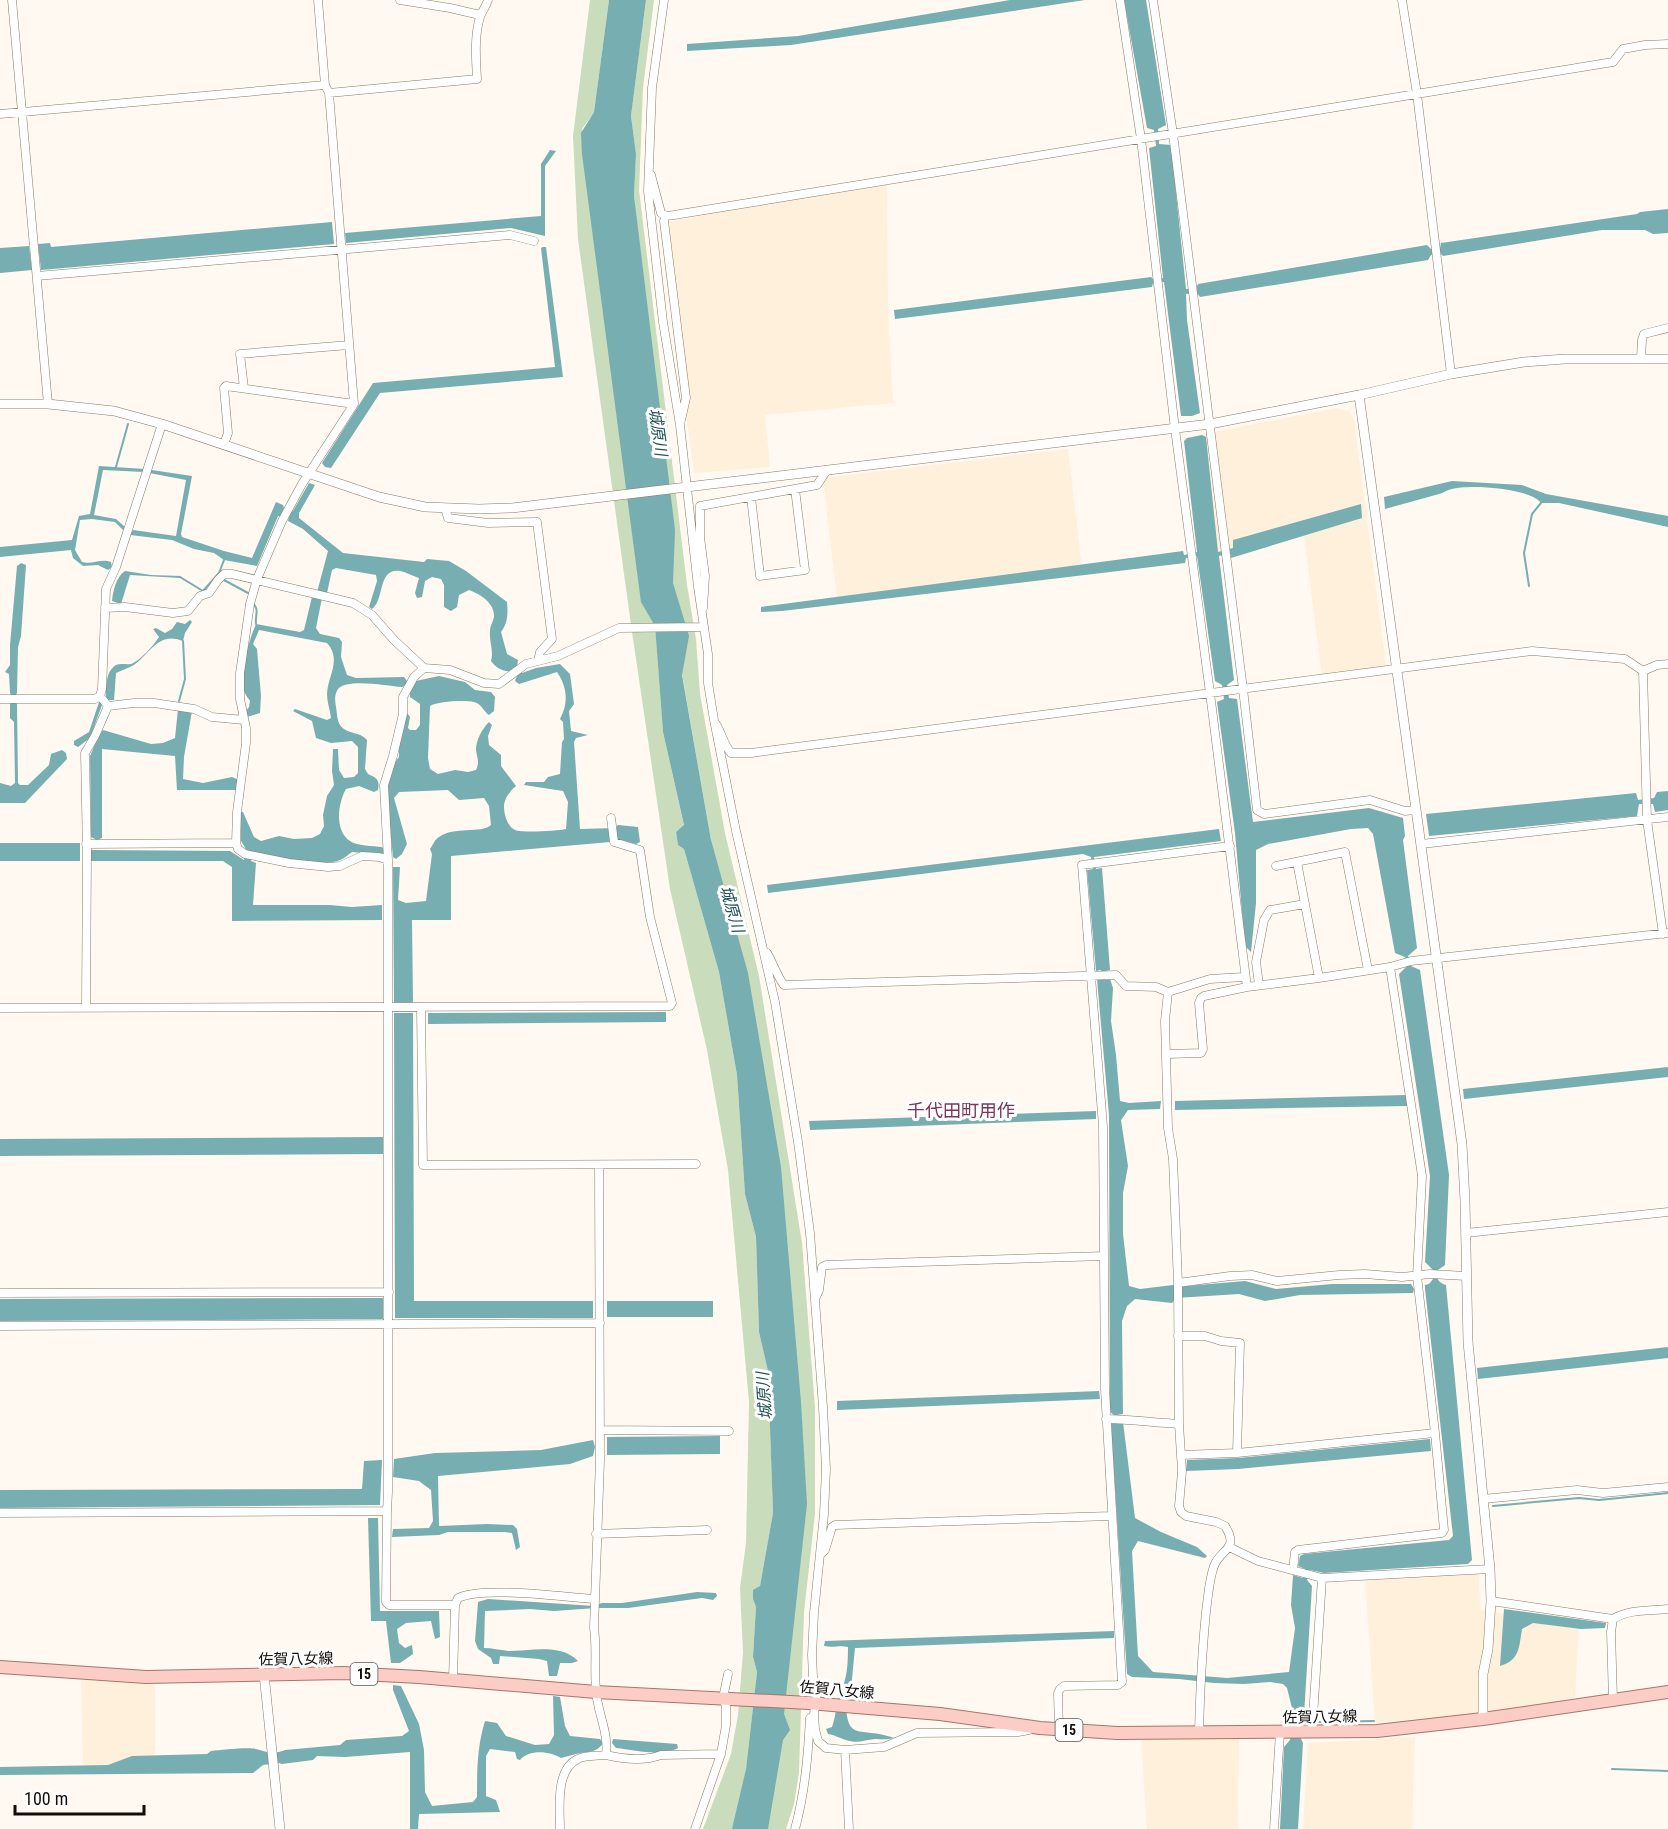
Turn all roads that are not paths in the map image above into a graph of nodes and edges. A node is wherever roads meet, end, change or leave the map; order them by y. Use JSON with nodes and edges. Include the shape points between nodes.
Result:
{"nodes":[{"id":1,"x":12,"y":0,"type":"edge"},
{"id":2,"x":318,"y":0,"type":"edge"},
{"id":3,"x":400,"y":0,"type":"edge"},
{"id":4,"x":488,"y":0,"type":"edge"},
{"id":5,"x":664,"y":0,"type":"edge"},
{"id":6,"x":1120,"y":0,"type":"edge"},
{"id":7,"x":1153,"y":0,"type":"edge"},
{"id":8,"x":1402,"y":0,"type":"edge"},
{"id":9,"x":480,"y":15,"type":"junction"},
{"id":10,"x":1668,"y":44,"type":"edge"},
{"id":11,"x":327,"y":89,"type":"junction"},
{"id":12,"x":1417,"y":94,"type":"junction"},
{"id":13,"x":22,"y":112,"type":"junction"},
{"id":14,"x":0,"y":114,"type":"edge"},
{"id":15,"x":1173,"y":134,"type":"junction"},
{"id":16,"x":1145,"y":138,"type":"junction"},
{"id":17,"x":648,"y":168,"type":"junction"},
{"id":18,"x":666,"y":216,"type":"junction"},
{"id":19,"x":534,"y":241,"type":"dead end"},
{"id":20,"x":341,"y":249,"type":"junction"},
{"id":21,"x":37,"y":276,"type":"junction"},
{"id":22,"x":1668,"y":328,"type":"edge"},
{"id":23,"x":349,"y":345,"type":"junction"},
{"id":24,"x":1641,"y":358,"type":"junction"},
{"id":25,"x":1668,"y":359,"type":"edge"},
{"id":26,"x":1451,"y":374,"type":"junction"},
{"id":27,"x":244,"y":388,"type":"junction"},
{"id":28,"x":1359,"y":395,"type":"junction"},
{"id":29,"x":0,"y":404,"type":"edge"},
{"id":30,"x":48,"y":404,"type":"junction"},
{"id":31,"x":354,"y":404,"type":"junction"},
{"id":32,"x":162,"y":424,"type":"junction"},
{"id":33,"x":1210,"y":424,"type":"junction"},
{"id":34,"x":680,"y":425,"type":"junction"},
{"id":35,"x":1174,"y":429,"type":"junction"},
{"id":36,"x":224,"y":444,"type":"junction"},
{"id":37,"x":827,"y":470,"type":"junction"},
{"id":38,"x":309,"y":473,"type":"junction"},
{"id":39,"x":687,"y":486,"type":"junction"},
{"id":40,"x":795,"y":489,"type":"junction"},
{"id":41,"x":751,"y":496,"type":"junction"},
{"id":42,"x":445,"y":508,"type":"junction"},
{"id":43,"x":257,"y":579,"type":"junction"},
{"id":44,"x":105,"y":608,"type":"junction"},
{"id":45,"x":702,"y":612,"type":"junction"},
{"id":46,"x":702,"y":627,"type":"junction"},
{"id":47,"x":538,"y":661,"type":"junction"},
{"id":48,"x":1668,"y":664,"type":"edge"},
{"id":49,"x":424,"y":668,"type":"junction"},
{"id":50,"x":1397,"y":668,"type":"junction"},
{"id":51,"x":1643,"y":671,"type":"junction"},
{"id":52,"x":1243,"y":689,"type":"junction"},
{"id":53,"x":1210,"y":693,"type":"junction"},
{"id":54,"x":0,"y":699,"type":"edge"},
{"id":55,"x":104,"y":701,"type":"junction"},
{"id":56,"x":244,"y":720,"type":"junction"},
{"id":57,"x":714,"y":720,"type":"junction"},
{"id":58,"x":1416,"y":810,"type":"junction"},
{"id":59,"x":1668,"y":817,"type":"edge"},
{"id":60,"x":611,"y":818,"type":"dead end"},
{"id":61,"x":1647,"y":820,"type":"junction"},
{"id":62,"x":236,"y":843,"type":"junction"},
{"id":63,"x":1421,"y":844,"type":"junction"},
{"id":64,"x":1230,"y":846,"type":"junction"},
{"id":65,"x":86,"y":852,"type":"junction"},
{"id":66,"x":388,"y":860,"type":"junction"},
{"id":67,"x":1297,"y":862,"type":"junction"},
{"id":68,"x":1276,"y":866,"type":"dead end"},
{"id":69,"x":1305,"y":904,"type":"junction"},
{"id":70,"x":1665,"y":934,"type":"edge"},
{"id":71,"x":762,"y":945,"type":"junction"},
{"id":72,"x":1436,"y":958,"type":"junction"},
{"id":73,"x":1390,"y":967,"type":"junction"},
{"id":74,"x":1368,"y":970,"type":"junction"},
{"id":75,"x":1090,"y":975,"type":"junction"},
{"id":76,"x":1244,"y":977,"type":"junction"},
{"id":77,"x":1318,"y":978,"type":"junction"},
{"id":78,"x":1259,"y":985,"type":"junction"},
{"id":79,"x":1247,"y":987,"type":"junction"},
{"id":80,"x":1168,"y":992,"type":"junction"},
{"id":81,"x":86,"y":1007,"type":"junction"},
{"id":82,"x":0,"y":1008,"type":"edge"},
{"id":83,"x":388,"y":1008,"type":"junction"},
{"id":84,"x":421,"y":1008,"type":"junction"},
{"id":85,"x":1167,"y":1054,"type":"junction"},
{"id":86,"x":696,"y":1164,"type":"dead end"},
{"id":87,"x":599,"y":1165,"type":"junction"},
{"id":88,"x":1668,"y":1212,"type":"edge"},
{"id":89,"x":1466,"y":1233,"type":"junction"},
{"id":90,"x":1104,"y":1256,"type":"junction"},
{"id":91,"x":1417,"y":1276,"type":"junction"},
{"id":92,"x":1466,"y":1276,"type":"junction"},
{"id":93,"x":1178,"y":1284,"type":"junction"},
{"id":94,"x":389,"y":1292,"type":"junction"},
{"id":95,"x":0,"y":1293,"type":"edge"},
{"id":96,"x":815,"y":1299,"type":"junction"},
{"id":97,"x":600,"y":1323,"type":"junction"},
{"id":98,"x":389,"y":1324,"type":"junction"},
{"id":99,"x":0,"y":1326,"type":"edge"},
{"id":100,"x":1178,"y":1336,"type":"junction"},
{"id":101,"x":1112,"y":1419,"type":"junction"},
{"id":102,"x":1179,"y":1424,"type":"junction"},
{"id":103,"x":601,"y":1430,"type":"junction"},
{"id":104,"x":729,"y":1431,"type":"dead end"},
{"id":105,"x":1435,"y":1433,"type":"junction"},
{"id":106,"x":1237,"y":1453,"type":"junction"},
{"id":107,"x":1181,"y":1455,"type":"junction"},
{"id":108,"x":1668,"y":1487,"type":"edge"},
{"id":109,"x":1483,"y":1499,"type":"junction"},
{"id":110,"x":387,"y":1511,"type":"junction"},
{"id":111,"x":0,"y":1513,"type":"edge"},
{"id":112,"x":1111,"y":1516,"type":"junction"},
{"id":113,"x":707,"y":1530,"type":"dead end"},
{"id":114,"x":596,"y":1534,"type":"junction"},
{"id":115,"x":1229,"y":1547,"type":"junction"},
{"id":116,"x":819,"y":1556,"type":"junction"},
{"id":117,"x":1490,"y":1569,"type":"junction"},
{"id":118,"x":1293,"y":1570,"type":"junction"},
{"id":119,"x":1322,"y":1578,"type":"junction"},
{"id":120,"x":1491,"y":1601,"type":"junction"},
{"id":121,"x":594,"y":1604,"type":"junction"},
{"id":122,"x":455,"y":1605,"type":"junction"},
{"id":123,"x":1668,"y":1609,"type":"edge"},
{"id":124,"x":1613,"y":1619,"type":"junction"},
{"id":125,"x":0,"y":1667,"type":"edge"},
{"id":126,"x":264,"y":1674,"type":"junction"},
{"id":127,"x":728,"y":1674,"type":"dead end"},
{"id":128,"x":453,"y":1680,"type":"junction"},
{"id":129,"x":596,"y":1692,"type":"junction"},
{"id":130,"x":1668,"y":1692,"type":"edge"},
{"id":131,"x":725,"y":1698,"type":"junction"},
{"id":132,"x":1613,"y":1700,"type":"junction"},
{"id":133,"x":812,"y":1703,"type":"junction"},
{"id":134,"x":1483,"y":1719,"type":"junction"},
{"id":135,"x":1040,"y":1728,"type":"junction"},
{"id":136,"x":1059,"y":1730,"type":"junction"},
{"id":137,"x":1284,"y":1732,"type":"junction"},
{"id":138,"x":1308,"y":1732,"type":"junction"},
{"id":139,"x":1199,"y":1733,"type":"junction"},
{"id":140,"x":845,"y":1750,"type":"junction"},
{"id":141,"x":721,"y":1754,"type":"junction"},
{"id":142,"x":606,"y":1755,"type":"junction"},
{"id":143,"x":280,"y":1829,"type":"edge"},
{"id":144,"x":560,"y":1829,"type":"edge"},
{"id":145,"x":695,"y":1829,"type":"edge"},
{"id":146,"x":795,"y":1829,"type":"edge"},
{"id":147,"x":849,"y":1829,"type":"edge"},
{"id":148,"x":1274,"y":1829,"type":"edge"}],
"edges":[{"from":1,"to":13,"type":"street"},
{"from":2,"to":11,"type":"street"},
{"from":3,"to":9,"type":"street"},
{"from":4,"to":9,"type":"street"},
{"from":5,"to":17,"type":"street","via":[[652,88]]},
{"from":6,"to":16,"type":"street"},
{"from":7,"to":15,"type":"street"},
{"from":8,"to":12,"type":"street"},
{"from":9,"to":11,"type":"street","via":[[475,53],[477,79]]},
{"from":10,"to":12,"type":"street","via":[[1623,49],[1614,62]]},
{"from":11,"to":13,"type":"street"},
{"from":11,"to":20,"type":"street"},
{"from":12,"to":15,"type":"street"},
{"from":12,"to":26,"type":"street"},
{"from":13,"to":14,"type":"street"},
{"from":13,"to":21,"type":"street"},
{"from":15,"to":16,"type":"street"},
{"from":15,"to":33,"type":"street"},
{"from":16,"to":18,"type":"street"},
{"from":16,"to":35,"type":"street"},
{"from":17,"to":18,"type":"street","via":[[659,207]]},
{"from":17,"to":34,"type":"street","via":[[663,322]]},
{"from":18,"to":34,"type":"street","via":[[686,398]]},
{"from":19,"to":20,"type":"street","via":[[510,235]]},
{"from":20,"to":21,"type":"street"},
{"from":20,"to":23,"type":"street"},
{"from":21,"to":30,"type":"street"},
{"from":22,"to":24,"type":"street","via":[[1644,334]]},
{"from":23,"to":27,"type":"street","via":[[240,354]]},
{"from":23,"to":31,"type":"street"},
{"from":24,"to":25,"type":"street"},
{"from":24,"to":26,"type":"street","via":[[1524,362]]},
{"from":26,"to":28,"type":"street"},
{"from":27,"to":31,"type":"street"},
{"from":27,"to":36,"type":"street","via":[[224,388],[228,433]]},
{"from":28,"to":33,"type":"street"},
{"from":28,"to":50,"type":"street"},
{"from":29,"to":30,"type":"street"},
{"from":30,"to":32,"type":"street","via":[[114,411]]},
{"from":31,"to":38,"type":"street"},
{"from":32,"to":36,"type":"street"},
{"from":32,"to":44,"type":"street","via":[[106,589]]},
{"from":33,"to":35,"type":"street"},
{"from":33,"to":52,"type":"street"},
{"from":34,"to":39,"type":"street"},
{"from":35,"to":37,"type":"street"},
{"from":35,"to":53,"type":"street"},
{"from":36,"to":38,"type":"street"},
{"from":37,"to":39,"type":"street"},
{"from":37,"to":40,"type":"street","via":[[817,485]]},
{"from":38,"to":42,"type":"street","via":[[379,497]]},
{"from":38,"to":43,"type":"street","via":[[282,521]]},
{"from":39,"to":42,"type":"street","via":[[512,508]]},
{"from":39,"to":45,"type":"street"},
{"from":40,"to":41,"type":"street"},
{"from":40,"to":41,"type":"street","via":[[805,570],[760,576]]},
{"from":41,"to":45,"type":"street","via":[[700,506],[705,576]]},
{"from":42,"to":47,"type":"street","via":[[448,518],[488,523],[537,522],[552,639],[540,652]]},
{"from":43,"to":44,"type":"street","via":[[224,574],[188,611]]},
{"from":43,"to":49,"type":"street","via":[[352,603],[372,615]]},
{"from":43,"to":56,"type":"street","via":[[240,672]]},
{"from":44,"to":55,"type":"street"},
{"from":45,"to":46,"type":"street"},
{"from":46,"to":47,"type":"street","via":[[619,628]]},
{"from":46,"to":57,"type":"street"},
{"from":47,"to":49,"type":"street","via":[[526,664],[499,684],[484,683],[450,670]]},
{"from":48,"to":51,"type":"street"},
{"from":49,"to":66,"type":"street","via":[[403,697],[403,714],[384,785]]},
{"from":50,"to":51,"type":"street","via":[[1532,651],[1625,659]]},
{"from":50,"to":52,"type":"street"},
{"from":50,"to":58,"type":"street"},
{"from":51,"to":61,"type":"street"},
{"from":52,"to":53,"type":"street"},
{"from":52,"to":58,"type":"street","via":[[1257,810],[1264,814],[1370,800],[1405,811]]},
{"from":53,"to":57,"type":"street","via":[[751,753],[731,753]]},
{"from":53,"to":64,"type":"street"},
{"from":54,"to":55,"type":"street"},
{"from":55,"to":56,"type":"street","via":[[154,703]]},
{"from":55,"to":65,"type":"street","via":[[94,738],[85,753]]},
{"from":56,"to":62,"type":"street","via":[[246,743]]},
{"from":57,"to":71,"type":"street"},
{"from":58,"to":63,"type":"street"},
{"from":59,"to":61,"type":"street"},
{"from":60,"to":84,"type":"street","via":[[614,843],[640,850],[670,1006]]},
{"from":61,"to":63,"type":"street"},
{"from":61,"to":70,"type":"street"},
{"from":62,"to":65,"type":"street"},
{"from":62,"to":66,"type":"street","via":[[238,849],[249,855],[289,863],[328,867],[362,856]]},
{"from":63,"to":72,"type":"street"},
{"from":64,"to":75,"type":"street","via":[[1082,865]]},
{"from":64,"to":76,"type":"street"},
{"from":65,"to":81,"type":"street"},
{"from":66,"to":83,"type":"street"},
{"from":67,"to":68,"type":"street"},
{"from":67,"to":69,"type":"street"},
{"from":67,"to":74,"type":"street","via":[[1345,852]]},
{"from":69,"to":77,"type":"street"},
{"from":69,"to":78,"type":"street","via":[[1270,910],[1264,920],[1256,962]]},
{"from":70,"to":72,"type":"street"},
{"from":71,"to":75,"type":"street","via":[[784,985]]},
{"from":71,"to":96,"type":"street","via":[[798,1142]]},
{"from":72,"to":73,"type":"street"},
{"from":72,"to":89,"type":"street","via":[[1462,1144]]},
{"from":73,"to":74,"type":"street"},
{"from":73,"to":91,"type":"street","via":[[1422,1176]]},
{"from":74,"to":77,"type":"street"},
{"from":75,"to":80,"type":"street","via":[[1116,975],[1126,986],[1156,987]]},
{"from":75,"to":90,"type":"street","via":[[1103,1126]]},
{"from":76,"to":79,"type":"street"},
{"from":76,"to":80,"type":"street","via":[[1210,979]]},
{"from":77,"to":78,"type":"street"},
{"from":78,"to":79,"type":"street"},
{"from":79,"to":85,"type":"street","via":[[1201,998],[1201,1053]]},
{"from":80,"to":85,"type":"street"},
{"from":81,"to":82,"type":"street"},
{"from":81,"to":83,"type":"street"},
{"from":83,"to":84,"type":"street"},
{"from":83,"to":94,"type":"street"},
{"from":84,"to":87,"type":"street","via":[[423,1166]]},
{"from":85,"to":93,"type":"street"},
{"from":86,"to":87,"type":"street"},
{"from":87,"to":97,"type":"street"},
{"from":88,"to":89,"type":"street"},
{"from":89,"to":92,"type":"street"},
{"from":90,"to":96,"type":"street","via":[[826,1265],[822,1267]]},
{"from":90,"to":101,"type":"street"},
{"from":91,"to":92,"type":"street"},
{"from":91,"to":93,"type":"street","via":[[1339,1275],[1277,1281],[1252,1275]]},
{"from":91,"to":105,"type":"street"},
{"from":92,"to":109,"type":"street","via":[[1468,1342]]},
{"from":93,"to":100,"type":"street"},
{"from":94,"to":95,"type":"street"},
{"from":94,"to":98,"type":"street"},
{"from":96,"to":116,"type":"street","via":[[826,1468]]},
{"from":97,"to":98,"type":"street"},
{"from":97,"to":103,"type":"street"},
{"from":98,"to":99,"type":"street"},
{"from":98,"to":110,"type":"street"},
{"from":100,"to":102,"type":"street"},
{"from":100,"to":106,"type":"street","via":[[1205,1336],[1240,1343]]},
{"from":101,"to":102,"type":"street"},
{"from":101,"to":112,"type":"street"},
{"from":102,"to":107,"type":"street"},
{"from":103,"to":104,"type":"street"},
{"from":103,"to":114,"type":"street"},
{"from":105,"to":106,"type":"street"},
{"from":105,"to":118,"type":"street","via":[[1442,1533],[1298,1550]]},
{"from":106,"to":107,"type":"street"},
{"from":107,"to":115,"type":"street","via":[[1181,1512],[1225,1526]]},
{"from":108,"to":109,"type":"street"},
{"from":109,"to":117,"type":"street"},
{"from":110,"to":111,"type":"street"},
{"from":110,"to":122,"type":"street","via":[[386,1602]]},
{"from":112,"to":116,"type":"street","via":[[836,1525]]},
{"from":112,"to":136,"type":"street","via":[[1122,1682],[1060,1689]]},
{"from":113,"to":114,"type":"street"},
{"from":114,"to":121,"type":"street"},
{"from":115,"to":118,"type":"street","via":[[1258,1561]]},
{"from":115,"to":139,"type":"street","via":[[1214,1566],[1208,1598]]},
{"from":116,"to":133,"type":"street","via":[[813,1634],[817,1693]]},
{"from":117,"to":119,"type":"street"},
{"from":117,"to":120,"type":"street"},
{"from":118,"to":119,"type":"street"},
{"from":119,"to":138,"type":"street"},
{"from":120,"to":124,"type":"street"},
{"from":120,"to":134,"type":"street","via":[[1483,1674]]},
{"from":121,"to":122,"type":"street","via":[[492,1593],[466,1594]]},
{"from":121,"to":129,"type":"street"},
{"from":122,"to":128,"type":"street"},
{"from":123,"to":124,"type":"street","via":[[1623,1613]]},
{"from":124,"to":132,"type":"street"},
{"from":125,"to":126,"type":"main road","name":"佐賀八女線","number":"15","via":[[146,1677]]},
{"from":126,"to":128,"type":"main road","name":"佐賀八女線","number":"15","via":[[344,1673]]},
{"from":126,"to":143,"type":"street"},
{"from":127,"to":131,"type":"street"},
{"from":128,"to":129,"type":"main road","name":"佐賀八女線","number":"15"},
{"from":129,"to":131,"type":"main road","name":"佐賀八女線","number":"15"},
{"from":129,"to":142,"type":"street","via":[[607,1740]]},
{"from":130,"to":132,"type":"main road","name":"佐賀八女線","number":"15"},
{"from":131,"to":133,"type":"main road","name":"佐賀八女線","number":"15"},
{"from":131,"to":141,"type":"street"},
{"from":132,"to":134,"type":"main road","name":"佐賀八女線","number":"15"},
{"from":133,"to":135,"type":"main road","name":"佐賀八女線","number":"15","via":[[940,1714]]},
{"from":133,"to":140,"type":"street","via":[[818,1740],[826,1748]]},
{"from":133,"to":146,"type":"street","via":[[807,1772]]},
{"from":134,"to":138,"type":"main road","name":"佐賀八女線","number":"15","via":[[1377,1731]]},
{"from":135,"to":136,"type":"main road","name":"佐賀八女線","number":"15"},
{"from":135,"to":140,"type":"street","via":[[1018,1732],[916,1733],[884,1747]]},
{"from":136,"to":139,"type":"main road","name":"佐賀八女線","number":"15"},
{"from":137,"to":138,"type":"main road","name":"佐賀八女線","number":"15"},
{"from":137,"to":139,"type":"main road","name":"佐賀八女線","number":"15"},
{"from":137,"to":148,"type":"street"},
{"from":140,"to":147,"type":"street"},
{"from":141,"to":142,"type":"street","via":[[652,1758]]},
{"from":141,"to":145,"type":"street"},
{"from":142,"to":144,"type":"street","via":[[579,1758],[568,1766],[559,1790]]}]}
